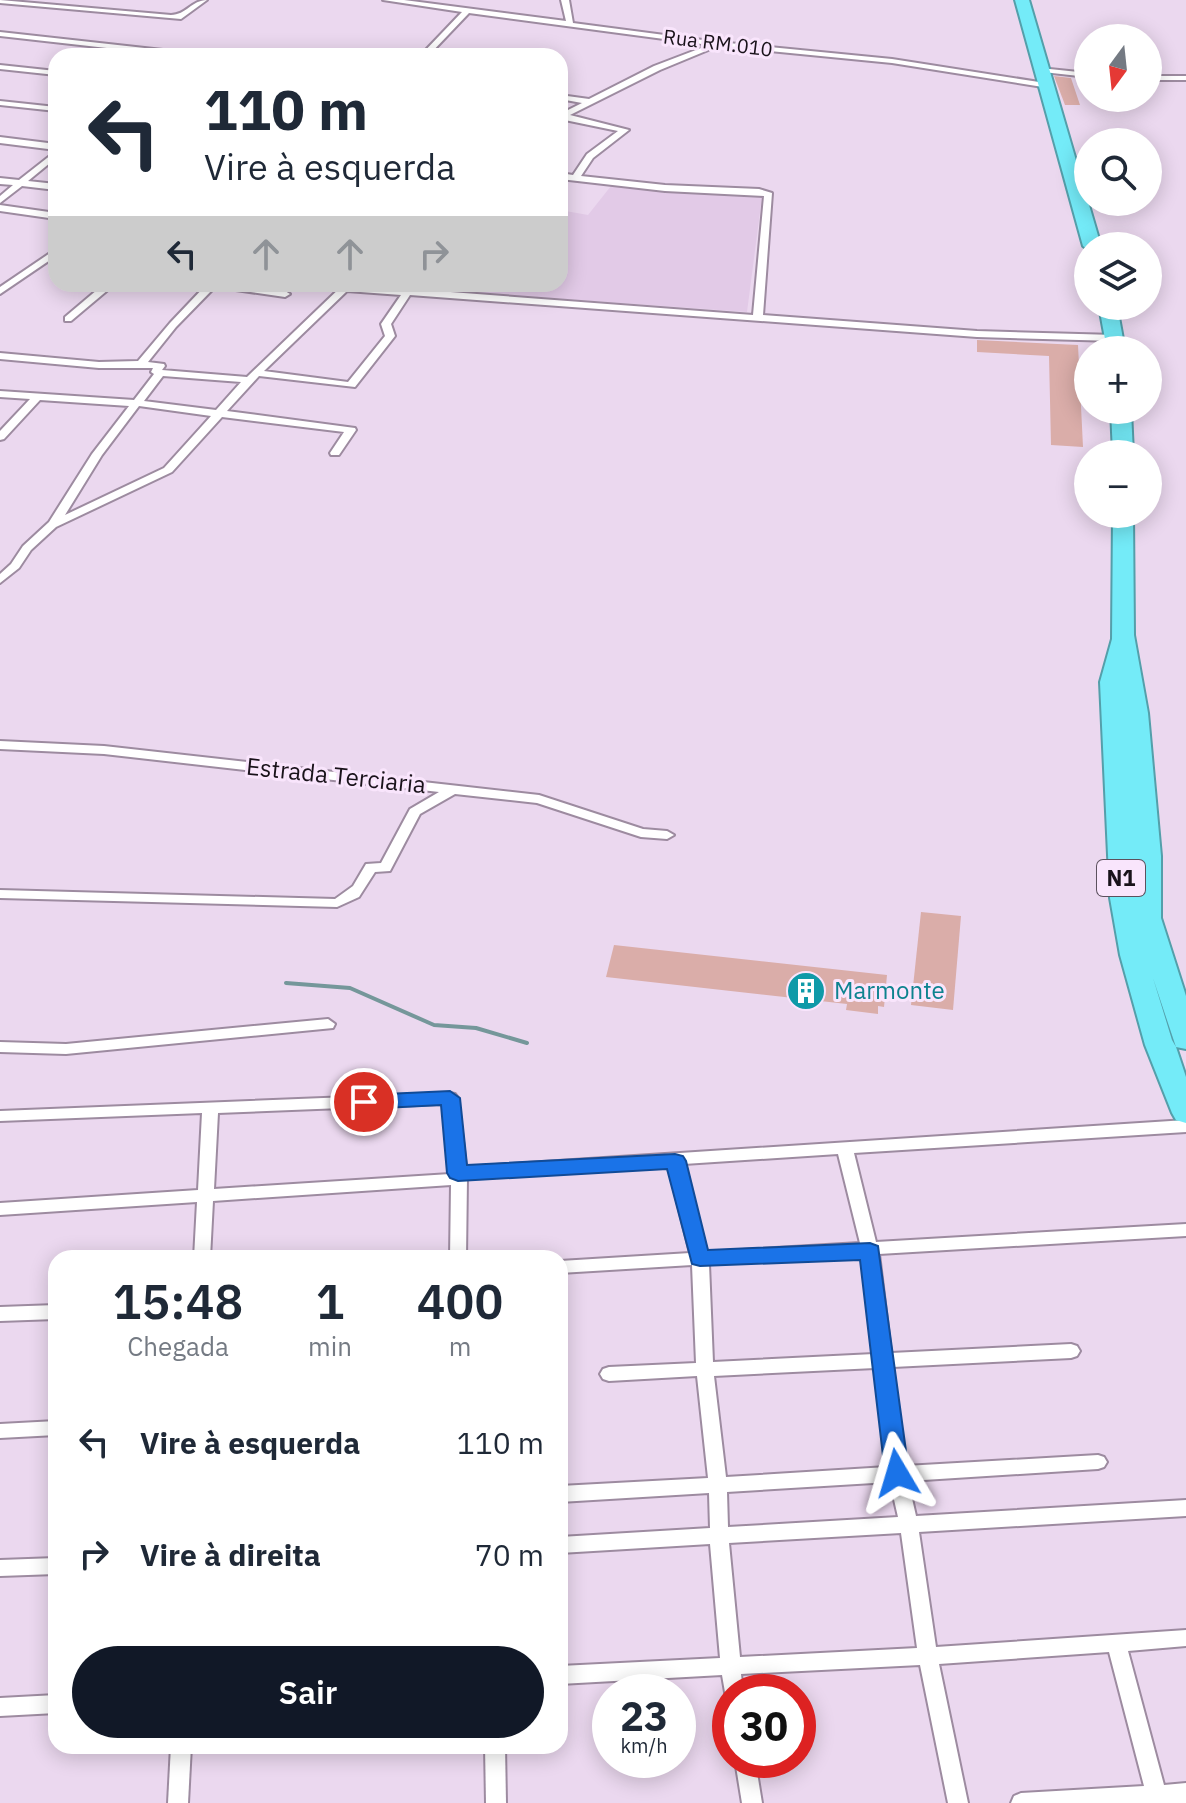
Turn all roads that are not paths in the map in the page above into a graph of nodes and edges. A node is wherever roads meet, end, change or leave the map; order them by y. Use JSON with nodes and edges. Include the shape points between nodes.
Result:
{"nodes":[{"id":1,"x":203,"y":0,"type":"edge"},
{"id":2,"x":387,"y":0,"type":"edge"},
{"id":3,"x":565,"y":0,"type":"edge"},
{"id":4,"x":1022,"y":0,"type":"edge"},
{"id":5,"x":0,"y":1,"type":"edge"},
{"id":6,"x":468,"y":10,"type":"junction"},
{"id":7,"x":570,"y":24,"type":"junction"},
{"id":8,"x":0,"y":34,"type":"edge"},
{"id":9,"x":718,"y":44,"type":"junction"},
{"id":10,"x":123,"y":48,"type":"edge"},
{"id":11,"x":432,"y":48,"type":"edge"},
{"id":12,"x":0,"y":67,"type":"edge"},
{"id":13,"x":48,"y":72,"type":"edge"},
{"id":14,"x":1074,"y":76,"type":"edge"},
{"id":15,"x":1046,"y":78,"type":"junction"},
{"id":16,"x":1162,"y":78,"type":"edge"},
{"id":17,"x":1186,"y":78,"type":"edge"},
{"id":18,"x":568,"y":98,"type":"edge"},
{"id":19,"x":593,"y":102,"type":"junction"},
{"id":20,"x":0,"y":103,"type":"edge"},
{"id":21,"x":48,"y":108,"type":"edge"},
{"id":22,"x":568,"y":114,"type":"edge"},
{"id":23,"x":568,"y":118,"type":"edge"},
{"id":24,"x":0,"y":140,"type":"edge"},
{"id":25,"x":48,"y":146,"type":"edge"},
{"id":26,"x":48,"y":161,"type":"edge"},
{"id":27,"x":568,"y":178,"type":"edge"},
{"id":28,"x":574,"y":179,"type":"junction"},
{"id":29,"x":0,"y":181,"type":"edge"},
{"id":30,"x":21,"y":183,"type":"junction"},
{"id":31,"x":48,"y":186,"type":"edge"},
{"id":32,"x":0,"y":200,"type":"edge"},
{"id":33,"x":0,"y":208,"type":"edge"},
{"id":34,"x":48,"y":215,"type":"edge"},
{"id":35,"x":1088,"y":232,"type":"edge"},
{"id":36,"x":48,"y":258,"type":"edge"},
{"id":37,"x":0,"y":291,"type":"edge"},
{"id":38,"x":100,"y":292,"type":"edge"},
{"id":39,"x":205,"y":292,"type":"edge"},
{"id":40,"x":271,"y":292,"type":"edge"},
{"id":41,"x":342,"y":292,"type":"edge"},
{"id":42,"x":399,"y":292,"type":"edge"},
{"id":43,"x":407,"y":293,"type":"junction"},
{"id":44,"x":285,"y":294,"type":"dead end"},
{"id":45,"x":758,"y":317,"type":"junction"},
{"id":46,"x":68,"y":319,"type":"dead end"},
{"id":47,"x":1074,"y":341,"type":"edge"},
{"id":48,"x":0,"y":356,"type":"edge"},
{"id":49,"x":141,"y":364,"type":"junction"},
{"id":50,"x":160,"y":373,"type":"junction"},
{"id":51,"x":252,"y":377,"type":"junction"},
{"id":52,"x":0,"y":394,"type":"edge"},
{"id":53,"x":38,"y":396,"type":"junction"},
{"id":54,"x":137,"y":403,"type":"junction"},
{"id":55,"x":219,"y":412,"type":"junction"},
{"id":56,"x":0,"y":437,"type":"edge"},
{"id":57,"x":335,"y":453,"type":"dead end"},
{"id":58,"x":52,"y":525,"type":"junction"},
{"id":59,"x":1123,"y":528,"type":"edge"},
{"id":60,"x":0,"y":580,"type":"edge"},
{"id":61,"x":1123,"y":635,"type":"junction"},
{"id":62,"x":0,"y":745,"type":"edge"},
{"id":63,"x":456,"y":788,"type":"junction"},
{"id":64,"x":667,"y":835,"type":"dead end"},
{"id":65,"x":0,"y":894,"type":"edge"},
{"id":66,"x":328,"y":1024,"type":"dead end"},
{"id":67,"x":1186,"y":1040,"type":"edge"},
{"id":68,"x":0,"y":1047,"type":"edge"},
{"id":69,"x":210,"y":1110,"type":"junction"},
{"id":70,"x":1186,"y":1113,"type":"edge"},
{"id":71,"x":0,"y":1116,"type":"edge"},
{"id":72,"x":1186,"y":1126,"type":"edge"},
{"id":73,"x":845,"y":1149,"type":"junction"},
{"id":74,"x":675,"y":1161,"type":"junction"},
{"id":75,"x":458,"y":1176,"type":"junction"},
{"id":76,"x":206,"y":1197,"type":"junction"},
{"id":77,"x":0,"y":1209,"type":"edge"},
{"id":78,"x":1186,"y":1230,"type":"edge"},
{"id":79,"x":203,"y":1250,"type":"edge"},
{"id":80,"x":458,"y":1250,"type":"edge"},
{"id":81,"x":870,"y":1251,"type":"junction"},
{"id":82,"x":700,"y":1258,"type":"junction"},
{"id":83,"x":568,"y":1266,"type":"edge"},
{"id":84,"x":48,"y":1312,"type":"edge"},
{"id":85,"x":0,"y":1314,"type":"edge"},
{"id":86,"x":1071,"y":1351,"type":"dead end"},
{"id":87,"x":882,"y":1362,"type":"junction"},
{"id":88,"x":705,"y":1370,"type":"junction"},
{"id":89,"x":609,"y":1374,"type":"dead end"},
{"id":90,"x":48,"y":1428,"type":"edge"},
{"id":91,"x":0,"y":1431,"type":"edge"},
{"id":92,"x":1098,"y":1462,"type":"dead end"},
{"id":93,"x":897,"y":1473,"type":"junction"},
{"id":94,"x":718,"y":1483,"type":"junction"},
{"id":95,"x":568,"y":1493,"type":"edge"},
{"id":96,"x":1186,"y":1508,"type":"edge"},
{"id":97,"x":909,"y":1524,"type":"junction"},
{"id":98,"x":719,"y":1535,"type":"junction"},
{"id":99,"x":568,"y":1544,"type":"edge"},
{"id":100,"x":48,"y":1566,"type":"edge"},
{"id":101,"x":0,"y":1568,"type":"edge"},
{"id":102,"x":1186,"y":1638,"type":"edge"},
{"id":103,"x":1116,"y":1643,"type":"junction"},
{"id":104,"x":928,"y":1656,"type":"junction"},
{"id":105,"x":728,"y":1666,"type":"junction"},
{"id":106,"x":730,"y":1674,"type":"edge"},
{"id":107,"x":568,"y":1675,"type":"edge"},
{"id":108,"x":48,"y":1704,"type":"edge"},
{"id":109,"x":0,"y":1707,"type":"edge"},
{"id":110,"x":181,"y":1754,"type":"edge"},
{"id":111,"x":495,"y":1754,"type":"edge"},
{"id":112,"x":748,"y":1778,"type":"edge"},
{"id":113,"x":1156,"y":1793,"type":"junction"},
{"id":114,"x":1186,"y":1793,"type":"edge"},
{"id":115,"x":178,"y":1803,"type":"edge"},
{"id":116,"x":496,"y":1803,"type":"edge"},
{"id":117,"x":752,"y":1803,"type":"edge"},
{"id":118,"x":958,"y":1803,"type":"edge"},
{"id":119,"x":1021,"y":1803,"type":"edge"}],
"edges":[{"from":1,"to":5,"type":"street","via":[[181,17]]},
{"from":2,"to":6,"type":"street","name":"Rua RM.010"},
{"from":3,"to":7,"type":"street"},
{"from":4,"to":15,"type":"highway"},
{"from":6,"to":7,"type":"street","name":"Rua RM.010"},
{"from":6,"to":11,"type":"street"},
{"from":7,"to":9,"type":"street","name":"Rua RM.010"},
{"from":8,"to":10,"type":"street"},
{"from":9,"to":15,"type":"street","name":"Rua RM.010"},
{"from":9,"to":19,"type":"street"},
{"from":12,"to":13,"type":"street"},
{"from":14,"to":15,"type":"street","name":"Rua RM.010"},
{"from":15,"to":35,"type":"highway"},
{"from":16,"to":17,"type":"street"},
{"from":18,"to":19,"type":"street"},
{"from":19,"to":22,"type":"street"},
{"from":20,"to":21,"type":"street"},
{"from":23,"to":28,"type":"street","via":[[625,130],[590,156]]},
{"from":24,"to":25,"type":"street"},
{"from":26,"to":30,"type":"street"},
{"from":27,"to":28,"type":"street"},
{"from":28,"to":45,"type":"street","via":[[769,195]]},
{"from":29,"to":30,"type":"street"},
{"from":30,"to":31,"type":"street"},
{"from":30,"to":32,"type":"street"},
{"from":33,"to":34,"type":"street"},
{"from":36,"to":37,"type":"street"},
{"from":38,"to":46,"type":"street"},
{"from":39,"to":49,"type":"street"},
{"from":40,"to":44,"type":"street"},
{"from":41,"to":51,"type":"street"},
{"from":42,"to":43,"type":"street"},
{"from":43,"to":45,"type":"street"},
{"from":43,"to":51,"type":"street","via":[[386,324],[390,336],[351,385]]},
{"from":45,"to":47,"type":"street"},
{"from":48,"to":49,"type":"street"},
{"from":49,"to":50,"type":"street","via":[[160,366]]},
{"from":50,"to":51,"type":"street"},
{"from":50,"to":54,"type":"street"},
{"from":51,"to":55,"type":"street"},
{"from":52,"to":53,"type":"street"},
{"from":53,"to":54,"type":"street"},
{"from":53,"to":56,"type":"street"},
{"from":54,"to":55,"type":"street"},
{"from":54,"to":58,"type":"street"},
{"from":55,"to":57,"type":"street","via":[[351,430]]},
{"from":55,"to":58,"type":"street","via":[[168,470]]},
{"from":58,"to":60,"type":"street"},
{"from":59,"to":61,"type":"highway","number":"N1"},
{"from":61,"to":67,"type":"highway","number":"N1","via":[[1138,729],[1148,918]]},
{"from":61,"to":70,"type":"highway","number":"N1","via":[[1111,682],[1123,898],[1150,1015]]},
{"from":62,"to":63,"type":"street","name":"Estrada Terciaria","via":[[104,750]]},
{"from":63,"to":64,"type":"street","name":"Estrada Terciaria","via":[[539,799],[641,833]]},
{"from":63,"to":65,"type":"street","via":[[415,812],[385,868],[371,867],[359,890],[337,903]]},
{"from":66,"to":68,"type":"street","via":[[66,1049]]},
{"from":69,"to":71,"type":"street"},
{"from":69,"to":75,"type":"street","via":[[450,1098]]},
{"from":69,"to":76,"type":"street"},
{"from":72,"to":73,"type":"street"},
{"from":73,"to":74,"type":"street"},
{"from":73,"to":81,"type":"street"},
{"from":74,"to":75,"type":"street"},
{"from":74,"to":82,"type":"street"},
{"from":75,"to":76,"type":"street"},
{"from":75,"to":80,"type":"street"},
{"from":76,"to":77,"type":"street"},
{"from":76,"to":79,"type":"street"},
{"from":78,"to":81,"type":"street"},
{"from":81,"to":82,"type":"street"},
{"from":81,"to":87,"type":"street"},
{"from":82,"to":83,"type":"street"},
{"from":82,"to":88,"type":"street"},
{"from":84,"to":85,"type":"street"},
{"from":86,"to":87,"type":"street"},
{"from":87,"to":88,"type":"street"},
{"from":87,"to":93,"type":"street"},
{"from":88,"to":89,"type":"street"},
{"from":88,"to":94,"type":"street"},
{"from":90,"to":91,"type":"street"},
{"from":92,"to":93,"type":"street"},
{"from":93,"to":94,"type":"street"},
{"from":93,"to":97,"type":"street"},
{"from":94,"to":95,"type":"street"},
{"from":94,"to":98,"type":"street"},
{"from":96,"to":97,"type":"street"},
{"from":97,"to":98,"type":"street"},
{"from":97,"to":104,"type":"street"},
{"from":98,"to":99,"type":"street"},
{"from":98,"to":105,"type":"street"},
{"from":100,"to":101,"type":"street"},
{"from":102,"to":103,"type":"street"},
{"from":103,"to":104,"type":"street"},
{"from":103,"to":113,"type":"street"},
{"from":104,"to":105,"type":"street"},
{"from":104,"to":118,"type":"street"},
{"from":105,"to":106,"type":"street"},
{"from":105,"to":107,"type":"street"},
{"from":108,"to":109,"type":"street"},
{"from":110,"to":115,"type":"street"},
{"from":111,"to":116,"type":"street"},
{"from":112,"to":117,"type":"street"},
{"from":113,"to":114,"type":"street"},
{"from":113,"to":119,"type":"street"}]}
